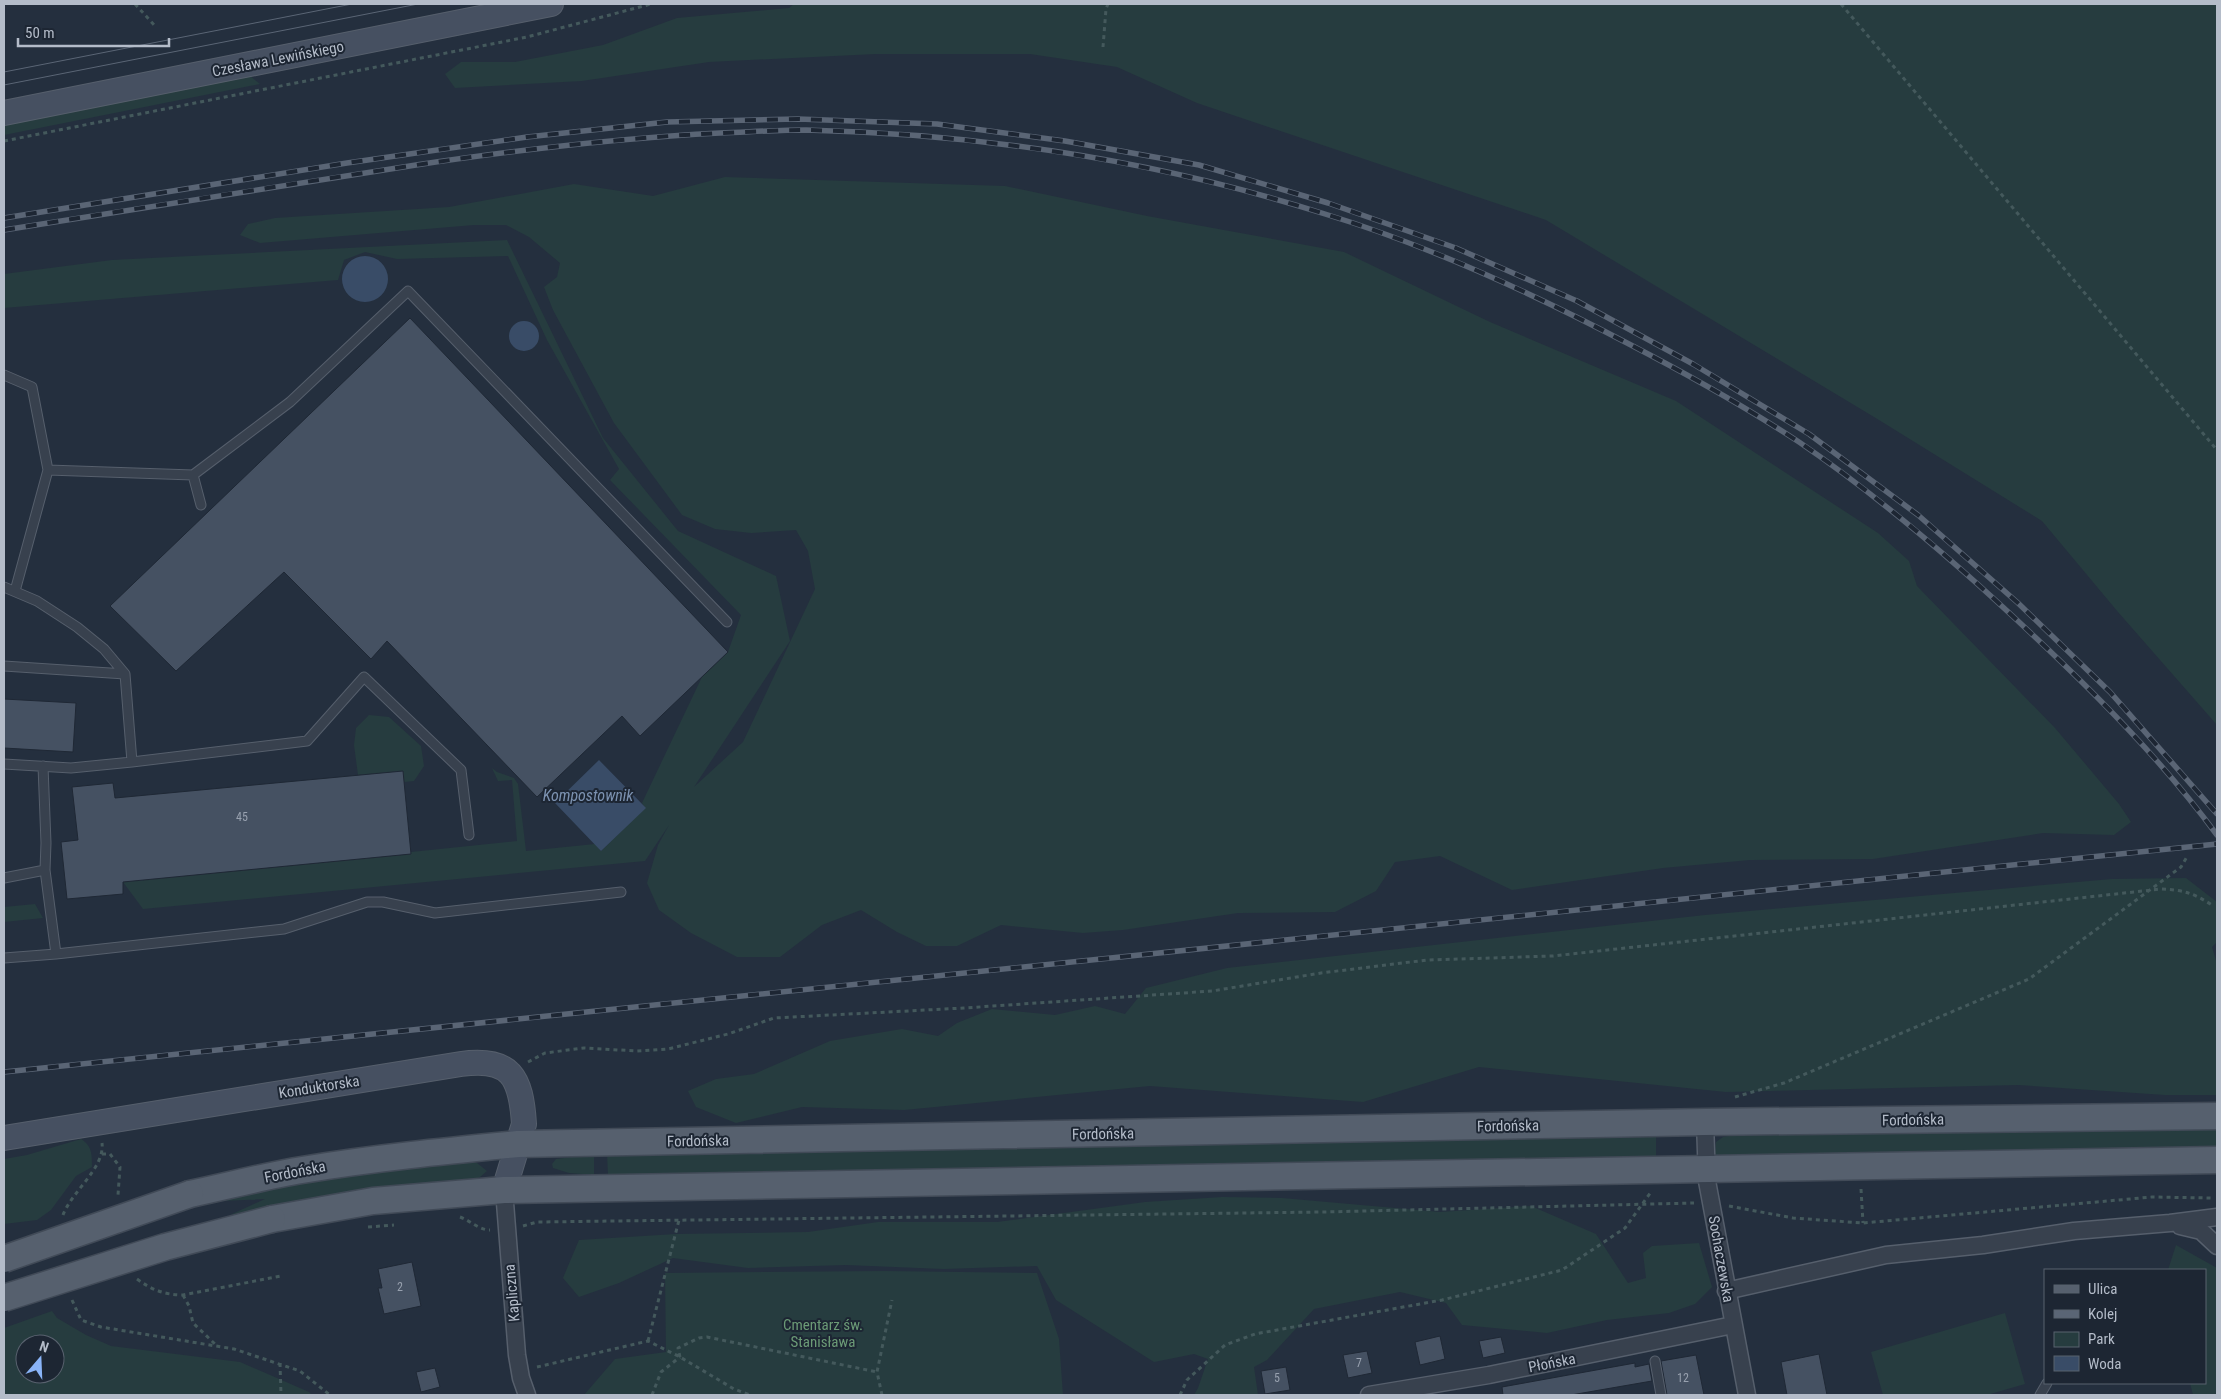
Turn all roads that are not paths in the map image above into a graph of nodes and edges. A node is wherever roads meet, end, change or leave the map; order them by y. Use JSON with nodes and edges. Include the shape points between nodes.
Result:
{"nodes":[{"id":1,"x":552,"y":4,"type":"edge"},
{"id":2,"x":4,"y":113,"type":"edge"},
{"id":3,"x":4,"y":375,"type":"edge"},
{"id":4,"x":48,"y":470,"type":"junction"},
{"id":5,"x":193,"y":475,"type":"junction"},
{"id":6,"x":201,"y":505,"type":"dead end"},
{"id":7,"x":4,"y":587,"type":"edge"},
{"id":8,"x":15,"y":591,"type":"junction"},
{"id":9,"x":727,"y":622,"type":"dead end"},
{"id":10,"x":4,"y":666,"type":"edge"},
{"id":11,"x":125,"y":674,"type":"junction"},
{"id":12,"x":132,"y":762,"type":"junction"},
{"id":13,"x":4,"y":764,"type":"edge"},
{"id":14,"x":43,"y":766,"type":"junction"},
{"id":15,"x":469,"y":835,"type":"dead end"},
{"id":16,"x":45,"y":870,"type":"junction"},
{"id":17,"x":4,"y":878,"type":"edge"},
{"id":18,"x":621,"y":892,"type":"dead end"},
{"id":19,"x":56,"y":954,"type":"junction"},
{"id":20,"x":4,"y":958,"type":"edge"},
{"id":21,"x":2217,"y":1116,"type":"edge"},
{"id":22,"x":1705,"y":1122,"type":"junction"},
{"id":23,"x":4,"y":1138,"type":"edge"},
{"id":24,"x":518,"y":1144,"type":"junction"},
{"id":25,"x":2217,"y":1160,"type":"edge"},
{"id":26,"x":1707,"y":1169,"type":"junction"},
{"id":27,"x":504,"y":1190,"type":"junction"},
{"id":28,"x":2217,"y":1217,"type":"edge"},
{"id":29,"x":2170,"y":1224,"type":"junction"},
{"id":30,"x":2217,"y":1246,"type":"edge"},
{"id":31,"x":4,"y":1259,"type":"edge"},
{"id":32,"x":1726,"y":1291,"type":"junction"},
{"id":33,"x":4,"y":1298,"type":"edge"},
{"id":34,"x":1733,"y":1325,"type":"junction"},
{"id":35,"x":1655,"y":1361,"type":"dead end"},
{"id":36,"x":2046,"y":1384,"type":"edge"},
{"id":37,"x":1404,"y":1392,"type":"edge"},
{"id":38,"x":527,"y":1395,"type":"edge"},
{"id":39,"x":1369,"y":1395,"type":"edge"},
{"id":40,"x":1661,"y":1395,"type":"edge"},
{"id":41,"x":1747,"y":1395,"type":"edge"},
{"id":42,"x":2040,"y":1395,"type":"edge"}],
"edges":[{"from":1,"to":2,"type":"street","name":"Czesława Lewińskiego"},
{"from":3,"to":4,"type":"lane","via":[[32,387]]},
{"from":4,"to":5,"type":"lane"},
{"from":4,"to":8,"type":"lane"},
{"from":5,"to":6,"type":"lane"},
{"from":5,"to":9,"type":"lane","via":[[290,402],[408,291]]},
{"from":7,"to":8,"type":"lane"},
{"from":8,"to":11,"type":"lane","via":[[84,632]]},
{"from":10,"to":11,"type":"lane"},
{"from":11,"to":12,"type":"lane"},
{"from":12,"to":14,"type":"lane","via":[[71,768]]},
{"from":12,"to":15,"type":"lane","via":[[307,741],[364,677],[461,770]]},
{"from":13,"to":14,"type":"lane"},
{"from":14,"to":16,"type":"lane"},
{"from":16,"to":17,"type":"lane"},
{"from":16,"to":19,"type":"lane"},
{"from":18,"to":19,"type":"lane","via":[[435,913],[384,902],[367,902],[284,929]]},
{"from":19,"to":20,"type":"lane"},
{"from":21,"to":22,"type":"main road","name":"Fordońska"},
{"from":22,"to":24,"type":"main road","name":"Fordońska"},
{"from":22,"to":26,"type":"street","name":"Sochaczewska"},
{"from":23,"to":24,"type":"street","name":"Konduktorska","via":[[490,1062],[510,1073],[517,1084],[524,1113]]},
{"from":24,"to":27,"type":"street"},
{"from":24,"to":31,"type":"main road","name":"Fordońska","bridge":true,"via":[[424,1152],[300,1170],[190,1194]]},
{"from":25,"to":26,"type":"main road"},
{"from":26,"to":27,"type":"main road"},
{"from":26,"to":32,"type":"street","name":"Sochaczewska"},
{"from":27,"to":33,"type":"main road","bridge":true,"via":[[374,1201],[272,1219],[165,1246]]},
{"from":27,"to":38,"type":"street","name":"Kapliczna","via":[[520,1371]]},
{"from":28,"to":29,"type":"street"},
{"from":29,"to":30,"type":"street","via":[[2201,1231]]},
{"from":29,"to":32,"type":"street","via":[[2074,1231],[1886,1255]]},
{"from":32,"to":34,"type":"street","name":"Sochaczewska"},
{"from":34,"to":37,"type":"street","name":"Płońska"},
{"from":34,"to":41,"type":"street","name":"Sochaczewska"},
{"from":35,"to":40,"type":"lane"},
{"from":36,"to":42,"type":"lane"},
{"from":37,"to":39,"type":"street","name":"Płońska"}]}
